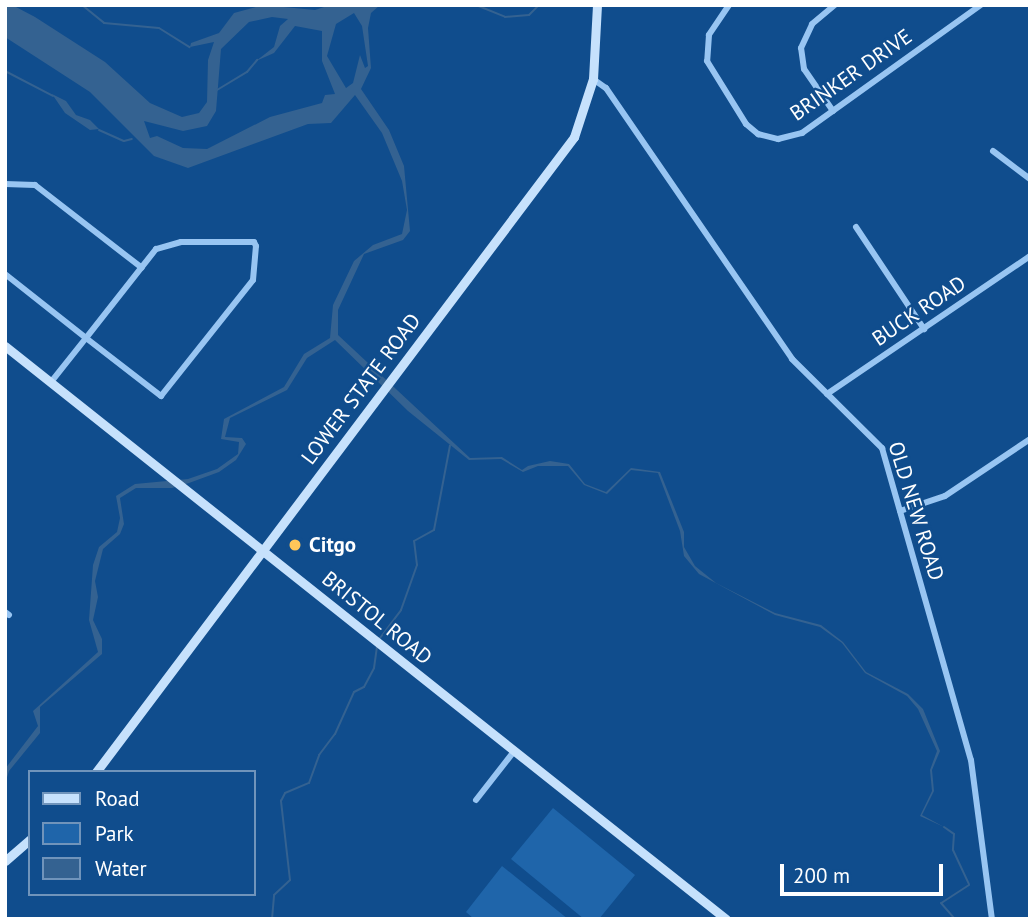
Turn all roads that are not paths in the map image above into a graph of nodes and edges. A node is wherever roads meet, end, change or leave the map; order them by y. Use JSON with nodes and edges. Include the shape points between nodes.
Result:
{"nodes":[{"id":1,"x":597,"y":5,"type":"edge"},
{"id":2,"x":729,"y":5,"type":"edge"},
{"id":3,"x":835,"y":5,"type":"edge"},
{"id":4,"x":981,"y":5,"type":"edge"},
{"id":5,"x":593,"y":79,"type":"junction"},
{"id":6,"x":833,"y":111,"type":"junction"},
{"id":7,"x":993,"y":150,"type":"dead end"},
{"id":8,"x":1030,"y":180,"type":"edge"},
{"id":9,"x":5,"y":184,"type":"edge"},
{"id":10,"x":856,"y":228,"type":"dead end"},
{"id":11,"x":1030,"y":256,"type":"edge"},
{"id":12,"x":142,"y":268,"type":"junction"},
{"id":13,"x":5,"y":274,"type":"edge"},
{"id":14,"x":924,"y":329,"type":"junction"},
{"id":15,"x":86,"y":338,"type":"junction"},
{"id":16,"x":5,"y":346,"type":"edge"},
{"id":17,"x":51,"y":382,"type":"junction"},
{"id":18,"x":827,"y":394,"type":"junction"},
{"id":19,"x":1030,"y":439,"type":"edge"},
{"id":20,"x":900,"y":511,"type":"junction"},
{"id":21,"x":262,"y":549,"type":"junction"},
{"id":22,"x":515,"y":750,"type":"junction"},
{"id":23,"x":97,"y":770,"type":"edge"},
{"id":24,"x":476,"y":800,"type":"dead end"},
{"id":25,"x":28,"y":841,"type":"edge"},
{"id":26,"x":5,"y":861,"type":"edge"},
{"id":27,"x":726,"y":919,"type":"edge"},
{"id":28,"x":992,"y":919,"type":"edge"}],
"edges":[{"from":1,"to":5,"type":"main road","name":"LOWER STATE ROAD"},
{"from":2,"to":6,"type":"street","name":"BRINKER DRIVE","via":[[709,35],[706,55],[746,124],[766,137],[784,139]]},
{"from":3,"to":6,"type":"street","via":[[812,24],[801,48],[807,74]]},
{"from":4,"to":6,"type":"street","name":"BRINKER DRIVE"},
{"from":5,"to":18,"type":"street","name":"OLD NEW ROAD","via":[[613,98],[792,359]]},
{"from":5,"to":21,"type":"main road","name":"LOWER STATE ROAD","via":[[588,107],[574,137]]},
{"from":7,"to":8,"type":"street"},
{"from":9,"to":12,"type":"street","via":[[35,185]]},
{"from":10,"to":14,"type":"street"},
{"from":11,"to":14,"type":"street","name":"BUCK ROAD"},
{"from":12,"to":15,"type":"street"},
{"from":12,"to":15,"type":"street","via":[[165,245],[254,242],[256,246],[253,280],[161,396]]},
{"from":13,"to":15,"type":"street"},
{"from":14,"to":18,"type":"street","name":"BUCK ROAD"},
{"from":15,"to":17,"type":"street"},
{"from":16,"to":17,"type":"main road","name":"BRISTOL ROAD"},
{"from":17,"to":21,"type":"main road","name":"BRISTOL ROAD"},
{"from":18,"to":20,"type":"street","name":"OLD NEW ROAD","via":[[879,442]]},
{"from":19,"to":20,"type":"street","via":[[945,496]]},
{"from":20,"to":28,"type":"street","name":"OLD NEW ROAD","via":[[971,760]]},
{"from":21,"to":22,"type":"main road","name":"BRISTOL ROAD"},
{"from":21,"to":23,"type":"main road","name":"LOWER STATE ROAD"},
{"from":22,"to":24,"type":"street"},
{"from":22,"to":27,"type":"main road","name":"BRISTOL ROAD"},
{"from":25,"to":26,"type":"main road"}]}
